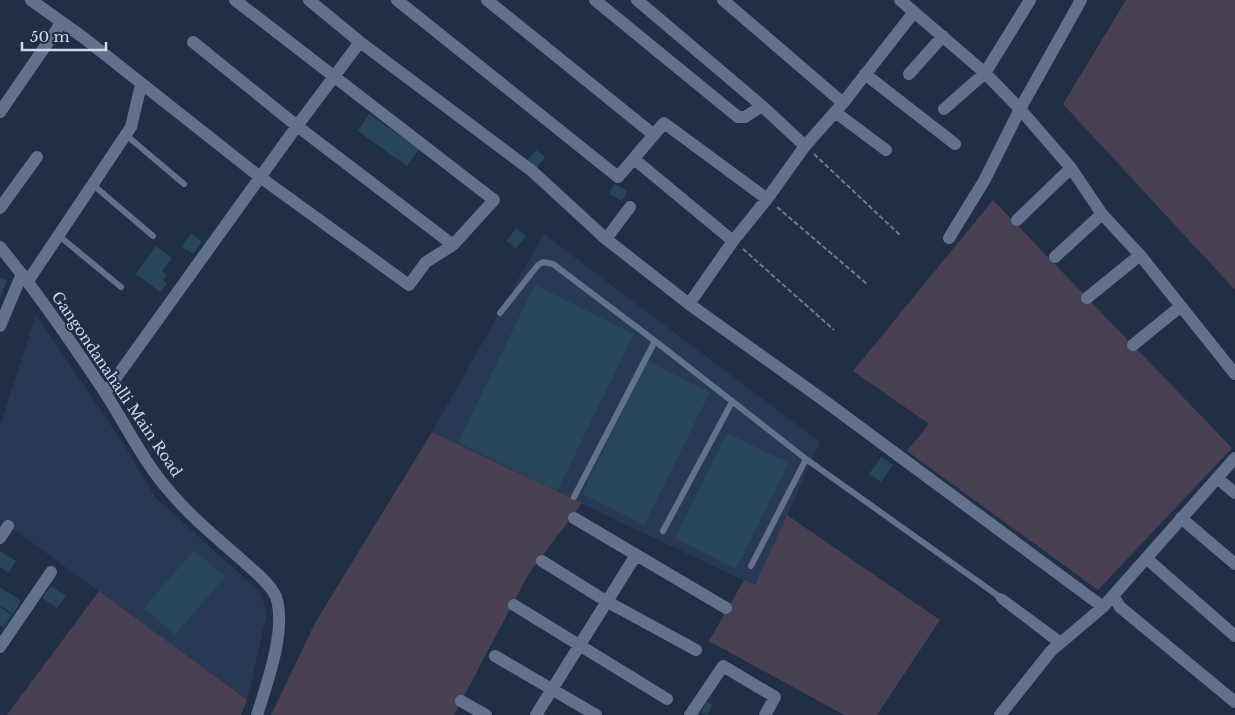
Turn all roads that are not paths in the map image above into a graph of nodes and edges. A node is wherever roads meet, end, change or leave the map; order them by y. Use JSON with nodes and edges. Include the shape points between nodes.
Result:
{"nodes":[{"id":1,"x":31,"y":0,"type":"edge"},
{"id":2,"x":235,"y":0,"type":"edge"},
{"id":3,"x":309,"y":0,"type":"edge"},
{"id":4,"x":486,"y":0,"type":"edge"},
{"id":5,"x":595,"y":0,"type":"edge"},
{"id":6,"x":637,"y":0,"type":"edge"},
{"id":7,"x":723,"y":0,"type":"edge"},
{"id":8,"x":900,"y":0,"type":"edge"},
{"id":9,"x":1030,"y":0,"type":"edge"},
{"id":10,"x":1081,"y":0,"type":"edge"},
{"id":11,"x":405,"y":2,"type":"edge"},
{"id":12,"x":914,"y":12,"type":"junction"},
{"id":13,"x":62,"y":22,"type":"junction"},
{"id":14,"x":943,"y":36,"type":"junction"},
{"id":15,"x":194,"y":42,"type":"dead end"},
{"id":16,"x":360,"y":42,"type":"junction"},
{"id":17,"x":985,"y":73,"type":"junction"},
{"id":18,"x":865,"y":74,"type":"junction"},
{"id":19,"x":909,"y":74,"type":"dead end"},
{"id":20,"x":334,"y":77,"type":"junction"},
{"id":21,"x":142,"y":85,"type":"junction"},
{"id":22,"x":762,"y":106,"type":"junction"},
{"id":23,"x":839,"y":108,"type":"junction"},
{"id":24,"x":944,"y":109,"type":"dead end"},
{"id":25,"x":1020,"y":109,"type":"junction"},
{"id":26,"x":0,"y":112,"type":"edge"},
{"id":27,"x":297,"y":126,"type":"junction"},
{"id":28,"x":126,"y":135,"type":"junction"},
{"id":29,"x":654,"y":135,"type":"junction"},
{"id":30,"x":955,"y":144,"type":"dead end"},
{"id":31,"x":805,"y":146,"type":"junction"},
{"id":32,"x":886,"y":150,"type":"dead end"},
{"id":33,"x":37,"y":157,"type":"dead end"},
{"id":34,"x":634,"y":159,"type":"junction"},
{"id":35,"x":1071,"y":168,"type":"junction"},
{"id":36,"x":260,"y":177,"type":"junction"},
{"id":37,"x":92,"y":184,"type":"junction"},
{"id":38,"x":184,"y":184,"type":"dead end"},
{"id":39,"x":767,"y":198,"type":"junction"},
{"id":40,"x":630,"y":207,"type":"dead end"},
{"id":41,"x":0,"y":208,"type":"edge"},
{"id":42,"x":1102,"y":214,"type":"junction"},
{"id":43,"x":1017,"y":220,"type":"dead end"},
{"id":44,"x":58,"y":235,"type":"junction"},
{"id":45,"x":153,"y":236,"type":"dead end"},
{"id":46,"x":949,"y":238,"type":"dead end"},
{"id":47,"x":606,"y":239,"type":"junction"},
{"id":48,"x":733,"y":241,"type":"junction"},
{"id":49,"x":453,"y":245,"type":"junction"},
{"id":50,"x":0,"y":247,"type":"edge"},
{"id":51,"x":1140,"y":255,"type":"junction"},
{"id":52,"x":1055,"y":257,"type":"dead end"},
{"id":53,"x":25,"y":277,"type":"junction"},
{"id":54,"x":121,"y":287,"type":"dead end"},
{"id":55,"x":1087,"y":298,"type":"dead end"},
{"id":56,"x":690,"y":304,"type":"junction"},
{"id":57,"x":1181,"y":306,"type":"junction"},
{"id":58,"x":500,"y":312,"type":"dead end"},
{"id":59,"x":0,"y":326,"type":"edge"},
{"id":60,"x":655,"y":341,"type":"junction"},
{"id":61,"x":1132,"y":345,"type":"dead end"},
{"id":62,"x":1235,"y":374,"type":"edge"},
{"id":63,"x":105,"y":393,"type":"junction"},
{"id":64,"x":732,"y":402,"type":"junction"},
{"id":65,"x":1235,"y":458,"type":"edge"},
{"id":66,"x":806,"y":459,"type":"junction"},
{"id":67,"x":1217,"y":478,"type":"junction"},
{"id":68,"x":1235,"y":493,"type":"edge"},
{"id":69,"x":574,"y":497,"type":"dead end"},
{"id":70,"x":574,"y":518,"type":"dead end"},
{"id":71,"x":1182,"y":518,"type":"junction"},
{"id":72,"x":8,"y":526,"type":"dead end"},
{"id":73,"x":664,"y":531,"type":"dead end"},
{"id":74,"x":0,"y":538,"type":"edge"},
{"id":75,"x":636,"y":555,"type":"junction"},
{"id":76,"x":1146,"y":558,"type":"junction"},
{"id":77,"x":542,"y":561,"type":"dead end"},
{"id":78,"x":1235,"y":564,"type":"edge"},
{"id":79,"x":751,"y":566,"type":"dead end"},
{"id":80,"x":51,"y":572,"type":"dead end"},
{"id":81,"x":1113,"y":596,"type":"junction"},
{"id":82,"x":606,"y":600,"type":"junction"},
{"id":83,"x":514,"y":606,"type":"dead end"},
{"id":84,"x":1103,"y":607,"type":"junction"},
{"id":85,"x":726,"y":608,"type":"dead end"},
{"id":86,"x":1235,"y":636,"type":"edge"},
{"id":87,"x":1060,"y":643,"type":"junction"},
{"id":88,"x":578,"y":645,"type":"junction"},
{"id":89,"x":0,"y":648,"type":"edge"},
{"id":90,"x":696,"y":650,"type":"dead end"},
{"id":91,"x":495,"y":656,"type":"dead end"},
{"id":92,"x":552,"y":688,"type":"junction"},
{"id":93,"x":667,"y":699,"type":"dead end"},
{"id":94,"x":462,"y":701,"type":"dead end"},
{"id":95,"x":1235,"y":702,"type":"edge"},
{"id":96,"x":256,"y":715,"type":"edge"},
{"id":97,"x":486,"y":715,"type":"edge"},
{"id":98,"x":536,"y":715,"type":"edge"},
{"id":99,"x":596,"y":715,"type":"edge"},
{"id":100,"x":690,"y":715,"type":"edge"},
{"id":101,"x":765,"y":715,"type":"edge"},
{"id":102,"x":1000,"y":715,"type":"edge"}],
"edges":[{"from":1,"to":13,"type":"street"},
{"from":2,"to":20,"type":"street"},
{"from":3,"to":16,"type":"street"},
{"from":4,"to":29,"type":"street"},
{"from":5,"to":22,"type":"street","via":[[738,117],[745,117]]},
{"from":6,"to":22,"type":"street"},
{"from":7,"to":23,"type":"street"},
{"from":8,"to":12,"type":"street"},
{"from":9,"to":17,"type":"street"},
{"from":10,"to":25,"type":"street"},
{"from":11,"to":34,"type":"street","via":[[618,177]]},
{"from":12,"to":14,"type":"street"},
{"from":12,"to":18,"type":"street"},
{"from":13,"to":21,"type":"street"},
{"from":13,"to":26,"type":"street"},
{"from":14,"to":17,"type":"street"},
{"from":14,"to":19,"type":"street"},
{"from":15,"to":27,"type":"street"},
{"from":16,"to":20,"type":"street"},
{"from":16,"to":47,"type":"street","via":[[532,171]]},
{"from":17,"to":24,"type":"street"},
{"from":17,"to":25,"type":"street"},
{"from":18,"to":23,"type":"street"},
{"from":18,"to":30,"type":"street"},
{"from":20,"to":27,"type":"street"},
{"from":20,"to":49,"type":"street","via":[[494,200]]},
{"from":21,"to":28,"type":"street"},
{"from":21,"to":36,"type":"street"},
{"from":22,"to":31,"type":"street"},
{"from":23,"to":31,"type":"street"},
{"from":23,"to":32,"type":"street"},
{"from":25,"to":35,"type":"street"},
{"from":25,"to":46,"type":"street","via":[[984,181]]},
{"from":27,"to":36,"type":"street"},
{"from":27,"to":49,"type":"street"},
{"from":28,"to":37,"type":"street"},
{"from":28,"to":38,"type":"lane"},
{"from":29,"to":34,"type":"street"},
{"from":29,"to":39,"type":"street","via":[[664,123]]},
{"from":31,"to":39,"type":"street"},
{"from":33,"to":41,"type":"street"},
{"from":34,"to":48,"type":"street"},
{"from":35,"to":42,"type":"street"},
{"from":35,"to":43,"type":"street"},
{"from":36,"to":49,"type":"street","via":[[409,285],[426,262]]},
{"from":36,"to":63,"type":"street"},
{"from":37,"to":44,"type":"street"},
{"from":37,"to":45,"type":"lane"},
{"from":39,"to":48,"type":"street"},
{"from":40,"to":47,"type":"street"},
{"from":42,"to":51,"type":"street"},
{"from":42,"to":52,"type":"street"},
{"from":44,"to":53,"type":"street"},
{"from":44,"to":54,"type":"lane"},
{"from":47,"to":56,"type":"street"},
{"from":48,"to":56,"type":"street"},
{"from":50,"to":53,"type":"street","name":"Gangondanahalli Main Road"},
{"from":51,"to":55,"type":"street"},
{"from":51,"to":57,"type":"street"},
{"from":53,"to":59,"type":"street"},
{"from":53,"to":63,"type":"street","name":"Gangondanahalli Main Road"},
{"from":56,"to":84,"type":"street"},
{"from":57,"to":61,"type":"street"},
{"from":57,"to":62,"type":"street"},
{"from":58,"to":60,"type":"lane","via":[[538,265],[548,262]]},
{"from":60,"to":64,"type":"lane"},
{"from":60,"to":69,"type":"lane"},
{"from":63,"to":96,"type":"street","name":"Gangondanahalli Main Road","via":[[161,482],[262,578],[276,596],[280,623],[269,676]]},
{"from":64,"to":66,"type":"lane"},
{"from":64,"to":73,"type":"lane"},
{"from":65,"to":67,"type":"street"},
{"from":66,"to":79,"type":"lane"},
{"from":66,"to":87,"type":"lane","via":[[997,595],[1003,596]]},
{"from":67,"to":68,"type":"street"},
{"from":67,"to":71,"type":"street"},
{"from":70,"to":75,"type":"street"},
{"from":71,"to":76,"type":"street"},
{"from":71,"to":78,"type":"street"},
{"from":72,"to":74,"type":"street"},
{"from":75,"to":82,"type":"street"},
{"from":75,"to":85,"type":"street"},
{"from":76,"to":81,"type":"street"},
{"from":76,"to":86,"type":"street"},
{"from":77,"to":82,"type":"street"},
{"from":80,"to":89,"type":"street"},
{"from":81,"to":84,"type":"street"},
{"from":81,"to":95,"type":"street","via":[[1120,607]]},
{"from":82,"to":88,"type":"street"},
{"from":82,"to":90,"type":"street"},
{"from":83,"to":88,"type":"street"},
{"from":84,"to":87,"type":"street"},
{"from":87,"to":102,"type":"street"},
{"from":88,"to":92,"type":"street"},
{"from":88,"to":93,"type":"street"},
{"from":91,"to":92,"type":"street"},
{"from":92,"to":98,"type":"street"},
{"from":92,"to":99,"type":"street"},
{"from":94,"to":97,"type":"street"},
{"from":100,"to":101,"type":"street","via":[[723,666],[776,697]]}]}
